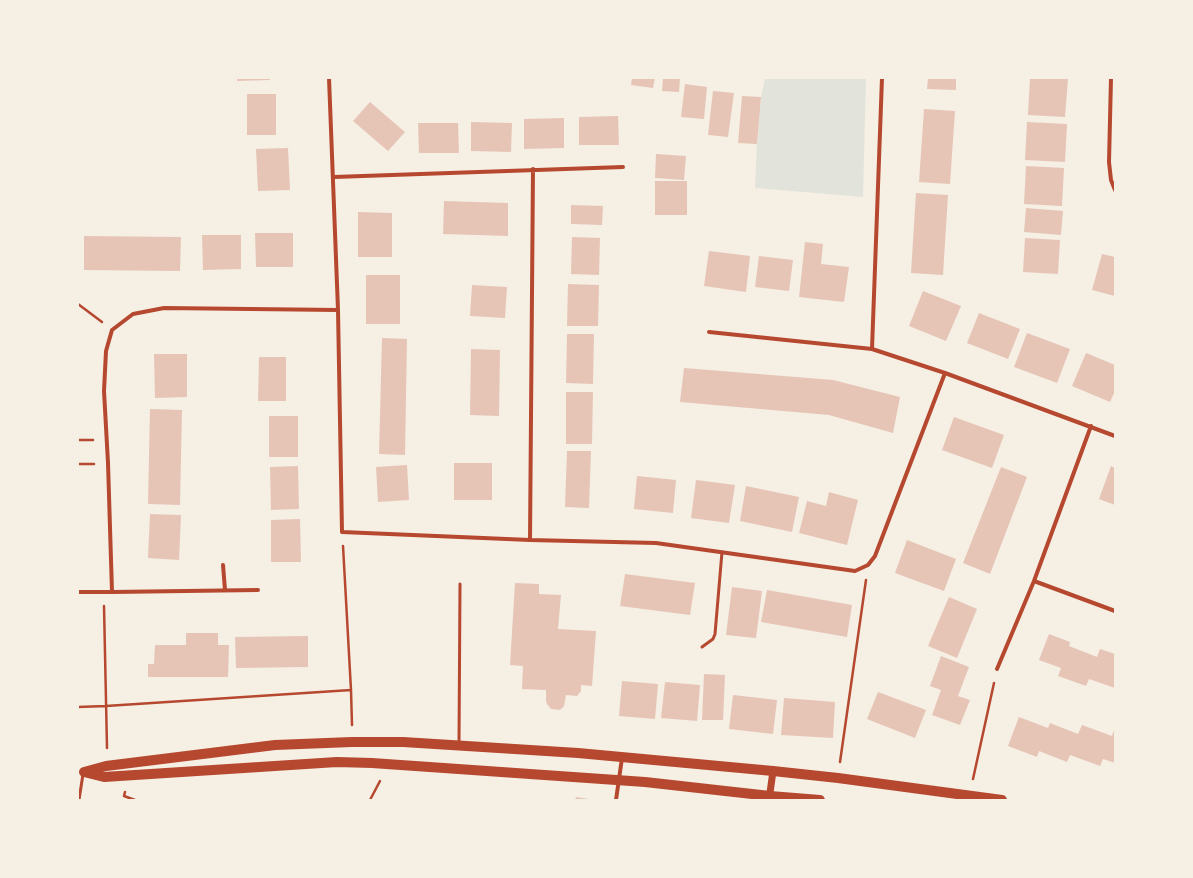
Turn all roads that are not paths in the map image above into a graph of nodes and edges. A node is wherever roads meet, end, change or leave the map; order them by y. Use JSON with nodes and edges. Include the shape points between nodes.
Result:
{"nodes":[{"id":1,"x":329,"y":78,"type":"edge"},
{"id":2,"x":882,"y":78,"type":"edge"},
{"id":3,"x":1111,"y":78,"type":"edge"},
{"id":4,"x":623,"y":167,"type":"dead end"},
{"id":5,"x":533,"y":170,"type":"junction"},
{"id":6,"x":334,"y":177,"type":"junction"},
{"id":7,"x":1115,"y":190,"type":"edge"},
{"id":8,"x":338,"y":310,"type":"junction"},
{"id":9,"x":709,"y":332,"type":"dead end"},
{"id":10,"x":872,"y":349,"type":"junction"},
{"id":11,"x":945,"y":373,"type":"junction"},
{"id":12,"x":1091,"y":426,"type":"junction"},
{"id":13,"x":1115,"y":436,"type":"edge"},
{"id":14,"x":530,"y":540,"type":"junction"},
{"id":15,"x":722,"y":552,"type":"junction"},
{"id":16,"x":223,"y":565,"type":"dead end"},
{"id":17,"x":1034,"y":581,"type":"junction"},
{"id":18,"x":460,"y":584,"type":"dead end"},
{"id":19,"x":224,"y":590,"type":"junction"},
{"id":20,"x":258,"y":590,"type":"dead end"},
{"id":21,"x":78,"y":592,"type":"edge"},
{"id":22,"x":112,"y":592,"type":"junction"},
{"id":23,"x":1115,"y":611,"type":"edge"},
{"id":24,"x":702,"y":647,"type":"dead end"},
{"id":25,"x":997,"y":669,"type":"road end"},
{"id":26,"x":458,"y":744,"type":"junction"},
{"id":27,"x":622,"y":758,"type":"junction"},
{"id":28,"x":773,"y":771,"type":"junction"},
{"id":29,"x":81,"y":772,"type":"edge"},
{"id":30,"x":619,"y":781,"type":"junction"},
{"id":31,"x":770,"y":798,"type":"edge"},
{"id":32,"x":79,"y":800,"type":"edge"},
{"id":33,"x":616,"y":800,"type":"edge"},
{"id":34,"x":820,"y":800,"type":"edge"},
{"id":35,"x":1002,"y":800,"type":"edge"}],
"edges":[{"from":1,"to":6,"type":"street"},
{"from":2,"to":10,"type":"street"},
{"from":3,"to":7,"type":"street","via":[[1109,162]]},
{"from":4,"to":5,"type":"street"},
{"from":5,"to":6,"type":"street"},
{"from":5,"to":14,"type":"street"},
{"from":6,"to":8,"type":"street"},
{"from":8,"to":14,"type":"street","via":[[342,532]]},
{"from":8,"to":22,"type":"street","via":[[164,308],[133,314],[112,330],[106,351],[104,391]]},
{"from":9,"to":10,"type":"street"},
{"from":10,"to":11,"type":"street"},
{"from":11,"to":12,"type":"street"},
{"from":11,"to":15,"type":"street","via":[[875,556],[868,565],[855,571]]},
{"from":12,"to":13,"type":"street"},
{"from":12,"to":17,"type":"street"},
{"from":14,"to":15,"type":"street","via":[[656,543]]},
{"from":15,"to":24,"type":"lane","via":[[715,634],[713,639]]},
{"from":16,"to":19,"type":"street"},
{"from":17,"to":23,"type":"street"},
{"from":17,"to":25,"type":"street"},
{"from":18,"to":26,"type":"lane"},
{"from":19,"to":20,"type":"street"},
{"from":19,"to":22,"type":"street"},
{"from":21,"to":22,"type":"street"},
{"from":26,"to":27,"type":"main road"},
{"from":26,"to":29,"type":"main road","via":[[352,742],[275,745],[106,766]]},
{"from":27,"to":28,"type":"main road"},
{"from":27,"to":30,"type":"street"},
{"from":28,"to":31,"type":"street"},
{"from":28,"to":35,"type":"main road"},
{"from":29,"to":30,"type":"main road","via":[[104,777],[336,762]]},
{"from":29,"to":32,"type":"lane"},
{"from":30,"to":31,"type":"main road"},
{"from":30,"to":33,"type":"street"},
{"from":31,"to":34,"type":"main road"}]}
